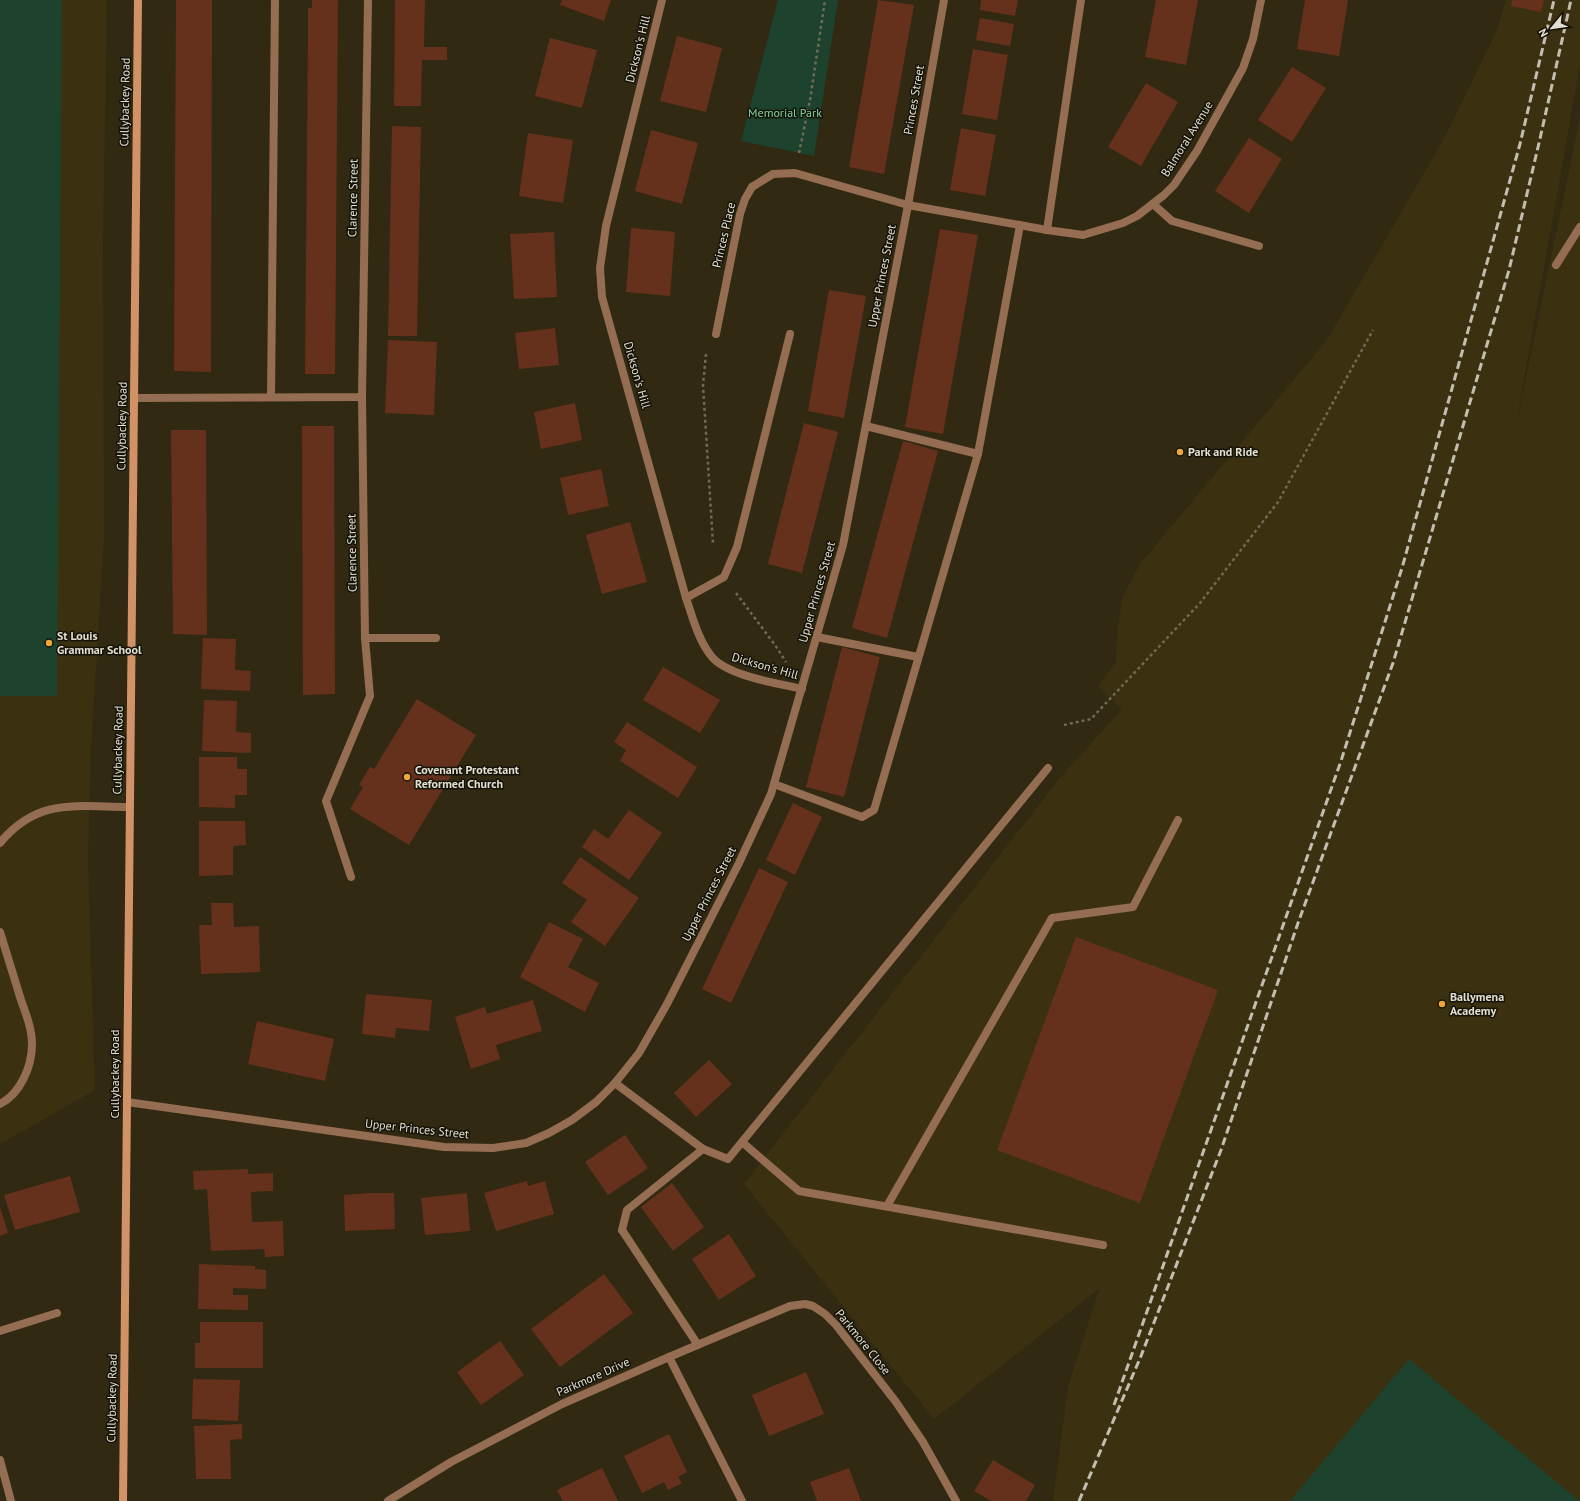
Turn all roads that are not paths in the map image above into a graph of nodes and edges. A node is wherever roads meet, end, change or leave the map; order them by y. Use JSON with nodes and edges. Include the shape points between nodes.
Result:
{"nodes":[{"id":1,"x":138,"y":0,"type":"edge"},
{"id":2,"x":275,"y":0,"type":"edge"},
{"id":3,"x":368,"y":0,"type":"edge"},
{"id":4,"x":662,"y":0,"type":"edge"},
{"id":5,"x":944,"y":0,"type":"edge"},
{"id":6,"x":1082,"y":0,"type":"edge"},
{"id":7,"x":1261,"y":0,"type":"edge"},
{"id":8,"x":1154,"y":204,"type":"junction"},
{"id":9,"x":908,"y":205,"type":"junction"},
{"id":10,"x":1020,"y":225,"type":"junction"},
{"id":11,"x":1580,"y":227,"type":"edge"},
{"id":12,"x":1047,"y":230,"type":"junction"},
{"id":13,"x":1259,"y":246,"type":"dead end"},
{"id":14,"x":1556,"y":265,"type":"dead end"},
{"id":15,"x":716,"y":334,"type":"road end"},
{"id":16,"x":790,"y":334,"type":"dead end"},
{"id":17,"x":271,"y":397,"type":"junction"},
{"id":18,"x":362,"y":397,"type":"junction"},
{"id":19,"x":134,"y":398,"type":"junction"},
{"id":20,"x":866,"y":426,"type":"junction"},
{"id":21,"x":978,"y":454,"type":"junction"},
{"id":22,"x":686,"y":598,"type":"junction"},
{"id":23,"x":817,"y":637,"type":"junction"},
{"id":24,"x":365,"y":638,"type":"junction"},
{"id":25,"x":436,"y":638,"type":"dead end"},
{"id":26,"x":918,"y":657,"type":"junction"},
{"id":27,"x":802,"y":689,"type":"junction"},
{"id":28,"x":1048,"y":768,"type":"dead end"},
{"id":29,"x":774,"y":784,"type":"junction"},
{"id":30,"x":129,"y":807,"type":"junction"},
{"id":31,"x":1178,"y":820,"type":"dead end"},
{"id":32,"x":0,"y":843,"type":"edge"},
{"id":33,"x":351,"y":877,"type":"dead end"},
{"id":34,"x":0,"y":932,"type":"edge"},
{"id":35,"x":615,"y":1084,"type":"junction"},
{"id":36,"x":127,"y":1102,"type":"junction"},
{"id":37,"x":0,"y":1104,"type":"edge"},
{"id":38,"x":742,"y":1142,"type":"junction"},
{"id":39,"x":702,"y":1149,"type":"junction"},
{"id":40,"x":887,"y":1206,"type":"junction"},
{"id":41,"x":1103,"y":1245,"type":"dead end"},
{"id":42,"x":57,"y":1313,"type":"dead end"},
{"id":43,"x":0,"y":1331,"type":"edge"},
{"id":44,"x":698,"y":1345,"type":"junction"},
{"id":45,"x":669,"y":1357,"type":"junction"},
{"id":46,"x":0,"y":1460,"type":"edge"},
{"id":47,"x":11,"y":1501,"type":"edge"},
{"id":48,"x":123,"y":1501,"type":"edge"},
{"id":49,"x":388,"y":1501,"type":"edge"},
{"id":50,"x":742,"y":1501,"type":"edge"},
{"id":51,"x":956,"y":1501,"type":"edge"}],
"edges":[{"from":1,"to":19,"type":"main road","name":"Cullybackey Road"},
{"from":2,"to":17,"type":"street"},
{"from":3,"to":18,"type":"street","name":"Clarence Street"},
{"from":4,"to":22,"type":"street","name":"Dickson's Hill","via":[[606,226],[600,275],[602,297]]},
{"from":5,"to":9,"type":"street","name":"Princes Street"},
{"from":6,"to":12,"type":"street"},
{"from":7,"to":8,"type":"street","name":"Balmoral Avenue","via":[[1244,68],[1184,170],[1174,185]]},
{"from":8,"to":12,"type":"street","name":"Balmoral Avenue","via":[[1130,220],[1083,234]]},
{"from":8,"to":13,"type":"street","via":[[1172,221]]},
{"from":9,"to":10,"type":"street","name":"Balmoral Avenue"},
{"from":9,"to":15,"type":"street","name":"Princes Place","via":[[795,173],[773,174],[752,187],[740,214]]},
{"from":9,"to":20,"type":"street","name":"Upper Princes Street"},
{"from":10,"to":12,"type":"street","name":"Balmoral Avenue"},
{"from":10,"to":21,"type":"street"},
{"from":11,"to":14,"type":"street"},
{"from":16,"to":22,"type":"street","via":[[737,547],[724,577]]},
{"from":17,"to":18,"type":"street"},
{"from":17,"to":19,"type":"street"},
{"from":18,"to":24,"type":"street","name":"Clarence Street"},
{"from":19,"to":30,"type":"main road","name":"Cullybackey Road"},
{"from":20,"to":21,"type":"street"},
{"from":20,"to":23,"type":"street","name":"Upper Princes Street","via":[[843,545]]},
{"from":21,"to":26,"type":"street"},
{"from":22,"to":27,"type":"street","name":"Dickson's Hill","via":[[701,640],[722,666],[732,672]]},
{"from":23,"to":26,"type":"street"},
{"from":23,"to":27,"type":"street","name":"Upper Princes Street"},
{"from":24,"to":25,"type":"street"},
{"from":24,"to":33,"type":"street","name":"Clarence Street","via":[[370,696],[326,801]]},
{"from":26,"to":29,"type":"street","via":[[874,810],[862,817]]},
{"from":27,"to":29,"type":"street","name":"Upper Princes Street"},
{"from":28,"to":38,"type":"street"},
{"from":29,"to":35,"type":"street","name":"Upper Princes Street","via":[[739,863],[667,1004],[639,1053]]},
{"from":30,"to":32,"type":"street","via":[[55,807],[21,822]]},
{"from":30,"to":36,"type":"main road","name":"Cullybackey Road"},
{"from":31,"to":40,"type":"street","via":[[1133,907],[1052,918]]},
{"from":34,"to":37,"type":"street","via":[[30,1027],[32,1044],[28,1067],[20,1086]]},
{"from":35,"to":36,"type":"street","name":"Upper Princes Street","via":[[572,1120],[549,1133],[526,1143],[493,1148],[444,1147]]},
{"from":35,"to":39,"type":"street"},
{"from":36,"to":48,"type":"main road","name":"Cullybackey Road"},
{"from":38,"to":39,"type":"street","via":[[728,1159]]},
{"from":38,"to":40,"type":"street","via":[[799,1190]]},
{"from":39,"to":44,"type":"street","via":[[627,1210],[622,1230]]},
{"from":40,"to":41,"type":"street"},
{"from":42,"to":43,"type":"street"},
{"from":44,"to":45,"type":"street","name":"Parkmore Close"},
{"from":44,"to":51,"type":"street","name":"Parkmore Close","via":[[782,1308],[805,1304],[820,1310],[836,1325],[896,1402],[923,1442]]},
{"from":45,"to":49,"type":"street","name":"Parkmore Drive","via":[[555,1408],[451,1462]]},
{"from":45,"to":50,"type":"street"},
{"from":46,"to":47,"type":"street"}]}
